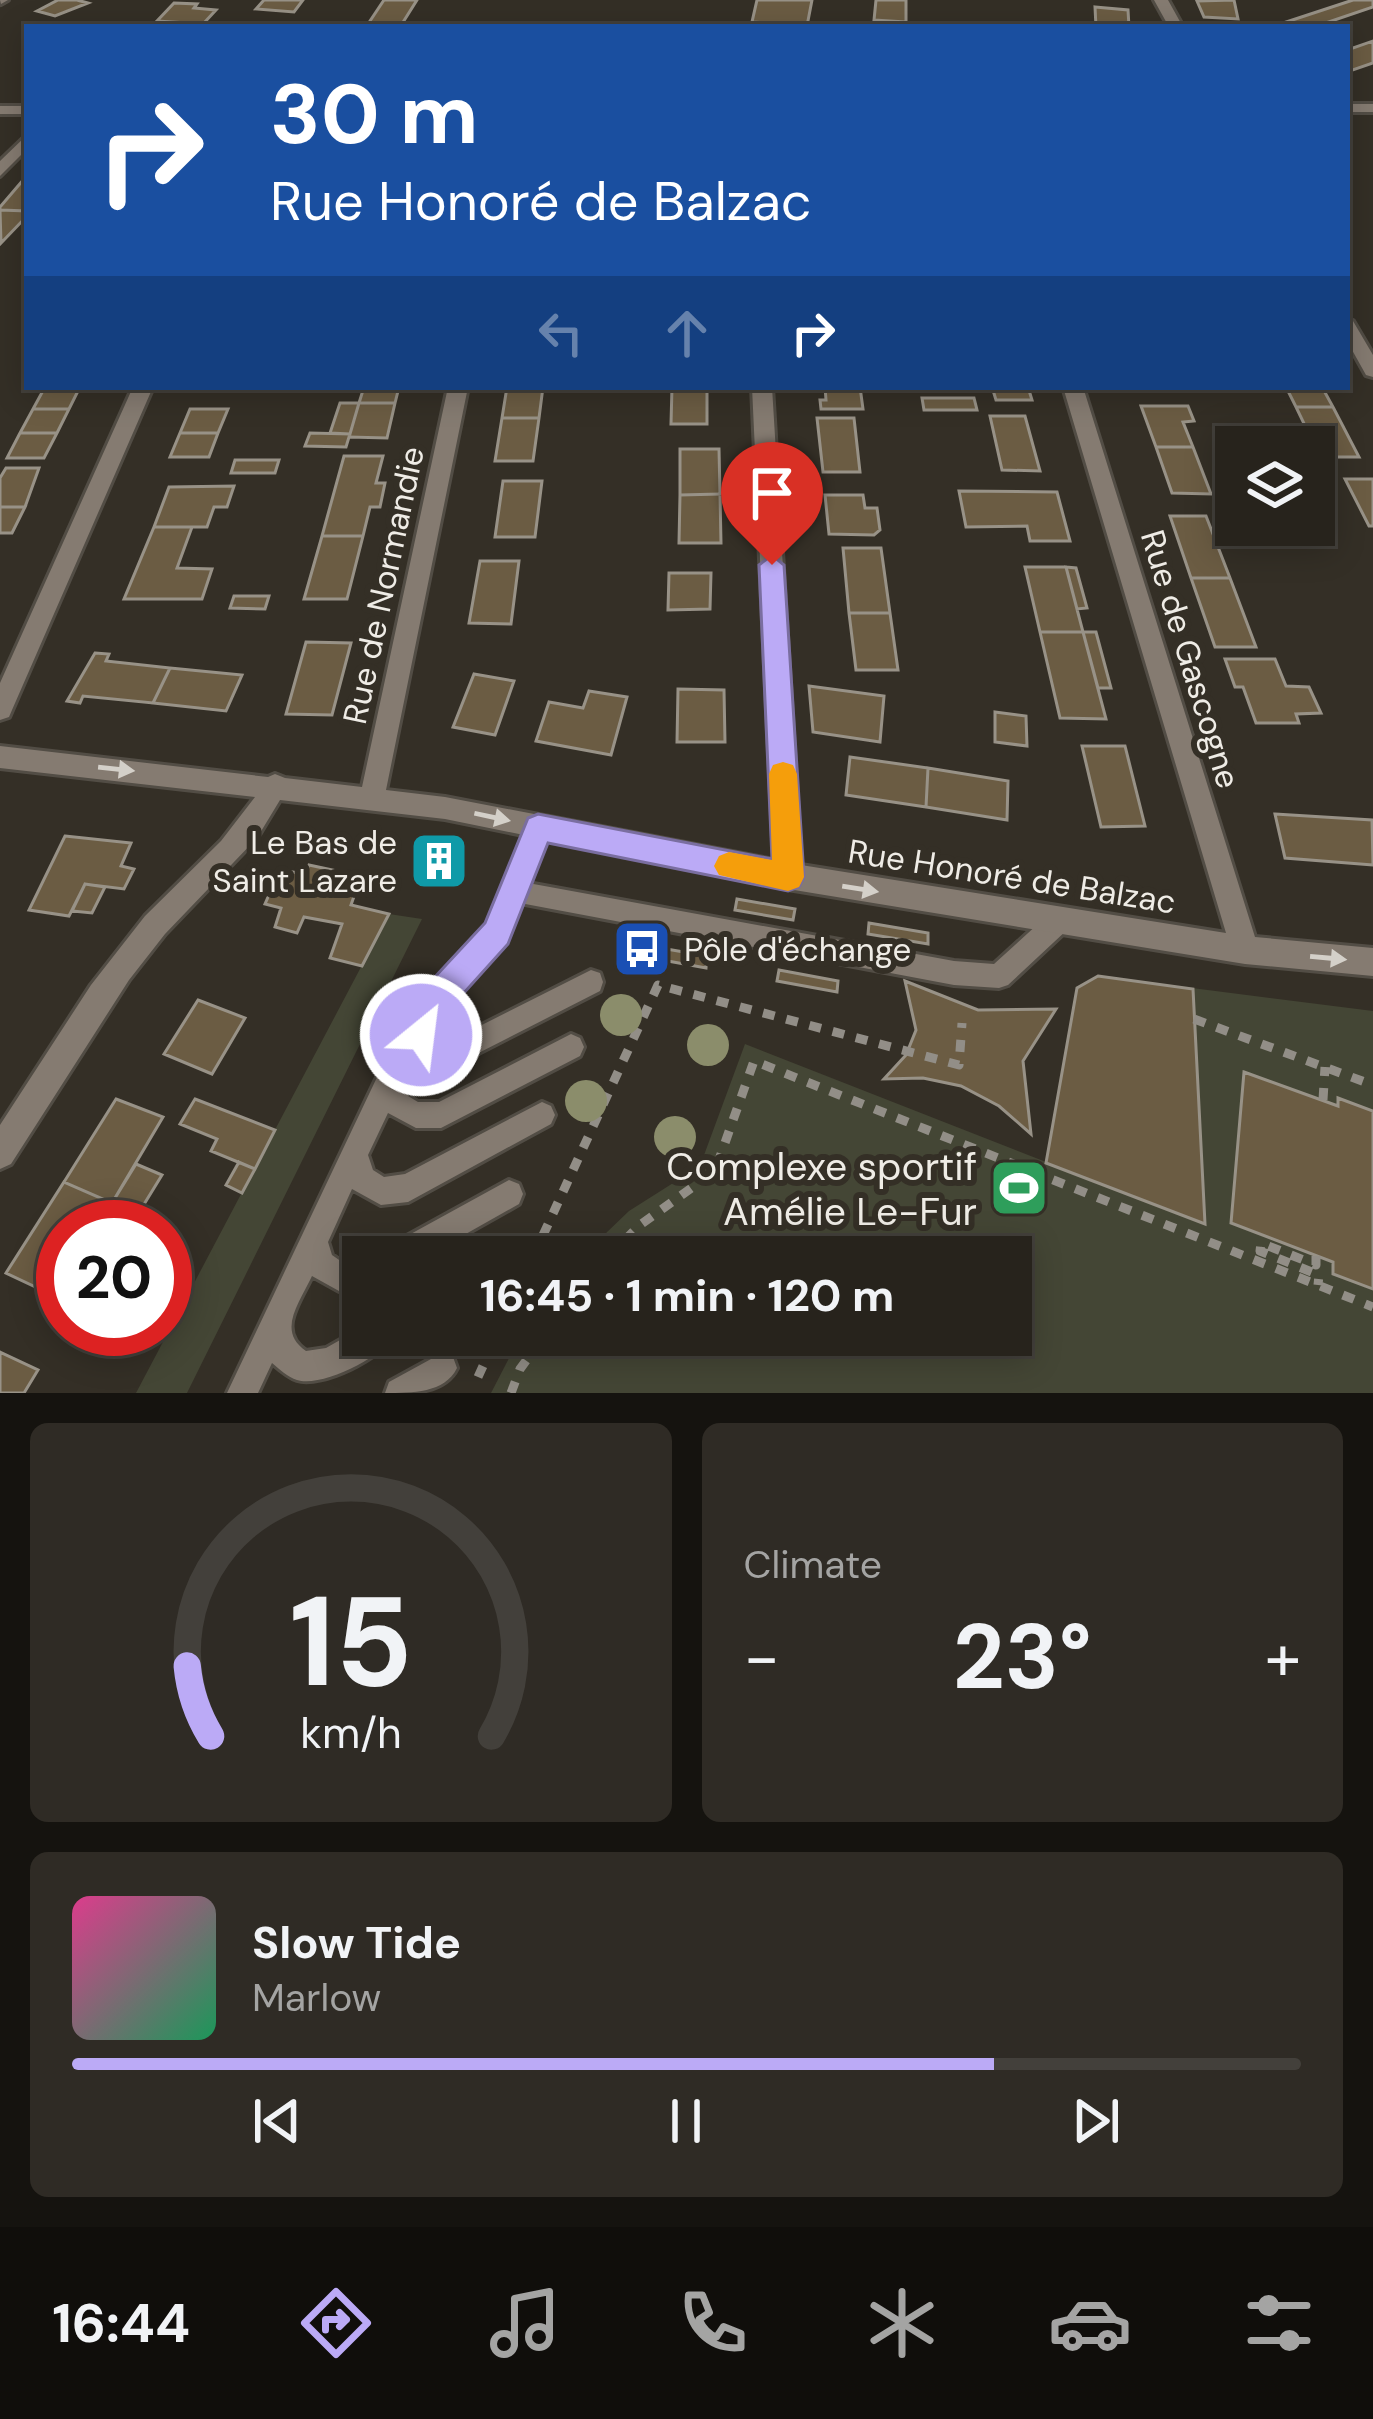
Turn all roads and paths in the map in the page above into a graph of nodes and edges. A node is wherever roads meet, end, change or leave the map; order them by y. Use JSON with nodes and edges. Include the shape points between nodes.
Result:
{"nodes":[{"id":1,"x":24,"y":143,"type":"edge"},
{"id":2,"x":0,"y":171,"type":"edge"},
{"id":3,"x":1350,"y":330,"type":"edge"},
{"id":4,"x":1373,"y":371,"type":"edge"},
{"id":5,"x":142,"y":390,"type":"edge"},
{"id":6,"x":457,"y":390,"type":"edge"},
{"id":7,"x":762,"y":390,"type":"edge"},
{"id":8,"x":1074,"y":390,"type":"edge"},
{"id":9,"x":0,"y":710,"type":"edge"},
{"id":10,"x":0,"y":757,"type":"edge"},
{"id":11,"x":275,"y":785,"type":"junction"},
{"id":12,"x":372,"y":797,"type":"junction"},
{"id":13,"x":538,"y":828,"type":"junction"},
{"id":14,"x":788,"y":877,"type":"junction"},
{"id":15,"x":513,"y":891,"type":"junction"},
{"id":16,"x":1060,"y":921,"type":"junction"},
{"id":17,"x":1245,"y":950,"type":"junction"},
{"id":18,"x":1373,"y":962,"type":"edge"},
{"id":19,"x":591,"y":982,"type":"dead end"},
{"id":20,"x":418,"y":1019,"type":"junction"},
{"id":21,"x":1194,"y":1019,"type":"dead end"},
{"id":22,"x":962,"y":1023,"type":"dead end"},
{"id":23,"x":571,"y":1047,"type":"dead end"},
{"id":24,"x":1325,"y":1067,"type":"junction"},
{"id":25,"x":389,"y":1079,"type":"junction"},
{"id":26,"x":1373,"y":1085,"type":"edge"},
{"id":27,"x":1323,"y":1100,"type":"dead end"},
{"id":28,"x":542,"y":1115,"type":"dead end"},
{"id":29,"x":0,"y":1153,"type":"edge"},
{"id":30,"x":355,"y":1153,"type":"junction"},
{"id":31,"x":509,"y":1194,"type":"dead end"},
{"id":32,"x":434,"y":1236,"type":"edge"},
{"id":33,"x":543,"y":1236,"type":"edge"},
{"id":34,"x":629,"y":1236,"type":"edge"},
{"id":35,"x":314,"y":1240,"type":"junction"},
{"id":36,"x":1316,"y":1256,"type":"dead end"},
{"id":37,"x":342,"y":1277,"type":"edge"},
{"id":38,"x":1318,"y":1286,"type":"junction"},
{"id":39,"x":1373,"y":1307,"type":"edge"},
{"id":40,"x":274,"y":1325,"type":"junction"},
{"id":41,"x":342,"y":1356,"type":"edge"},
{"id":42,"x":488,"y":1356,"type":"edge"},
{"id":43,"x":529,"y":1356,"type":"edge"},
{"id":44,"x":442,"y":1368,"type":"dead end"},
{"id":45,"x":242,"y":1393,"type":"edge"},
{"id":46,"x":400,"y":1393,"type":"edge"},
{"id":47,"x":471,"y":1393,"type":"edge"},
{"id":48,"x":511,"y":1393,"type":"edge"}],
"edges":[{"from":1,"to":2,"type":"street"},
{"from":3,"to":4,"type":"street"},
{"from":5,"to":9,"type":"street"},
{"from":6,"to":12,"type":"street","name":"Rue de Normandie"},
{"from":7,"to":14,"type":"street"},
{"from":8,"to":17,"type":"street","name":"Rue de Gascogne"},
{"from":10,"to":11,"type":"street","name":"Rue Honoré de Balzac","one_way":true},
{"from":11,"to":12,"type":"street","name":"Rue Honoré de Balzac"},
{"from":11,"to":29,"type":"street","via":[[235,844],[139,944]]},
{"from":12,"to":13,"type":"street","name":"Rue Honoré de Balzac","one_way":true},
{"from":13,"to":14,"type":"street","name":"Rue Honoré de Balzac"},
{"from":13,"to":15,"type":"lane"},
{"from":14,"to":16,"type":"street","name":"Rue Honoré de Balzac","one_way":true},
{"from":15,"to":16,"type":"lane","via":[[999,976]]},
{"from":15,"to":20,"type":"lane","via":[[497,933]]},
{"from":16,"to":17,"type":"street","name":"Rue Honoré de Balzac"},
{"from":17,"to":18,"type":"street","name":"Rue Honoré de Balzac","one_way":true},
{"from":19,"to":20,"type":"lane","via":[[455,1052],[433,1050]]},
{"from":20,"to":25,"type":"lane"},
{"from":21,"to":24,"type":"path"},
{"from":22,"to":33,"type":"path","via":[[958,1065],[658,985]]},
{"from":23,"to":25,"type":"lane","via":[[441,1115],[398,1105]]},
{"from":24,"to":26,"type":"path"},
{"from":24,"to":27,"type":"path"},
{"from":25,"to":30,"type":"lane"},
{"from":28,"to":30,"type":"lane","via":[[408,1188],[381,1191],[362,1179]]},
{"from":30,"to":35,"type":"lane"},
{"from":31,"to":32,"type":"lane"},
{"from":34,"to":38,"type":"path","via":[[715,1171],[754,1061]]},
{"from":35,"to":37,"type":"lane","via":[[320,1264]]},
{"from":35,"to":40,"type":"lane"},
{"from":36,"to":38,"type":"path","via":[[1316,1265],[1261,1243],[1260,1251],[1319,1275]]},
{"from":38,"to":39,"type":"path"},
{"from":40,"to":41,"type":"lane","via":[[281,1352],[302,1367]]},
{"from":40,"to":45,"type":"lane"},
{"from":42,"to":47,"type":"path"},
{"from":43,"to":48,"type":"path"},
{"from":44,"to":46,"type":"lane"}]}
